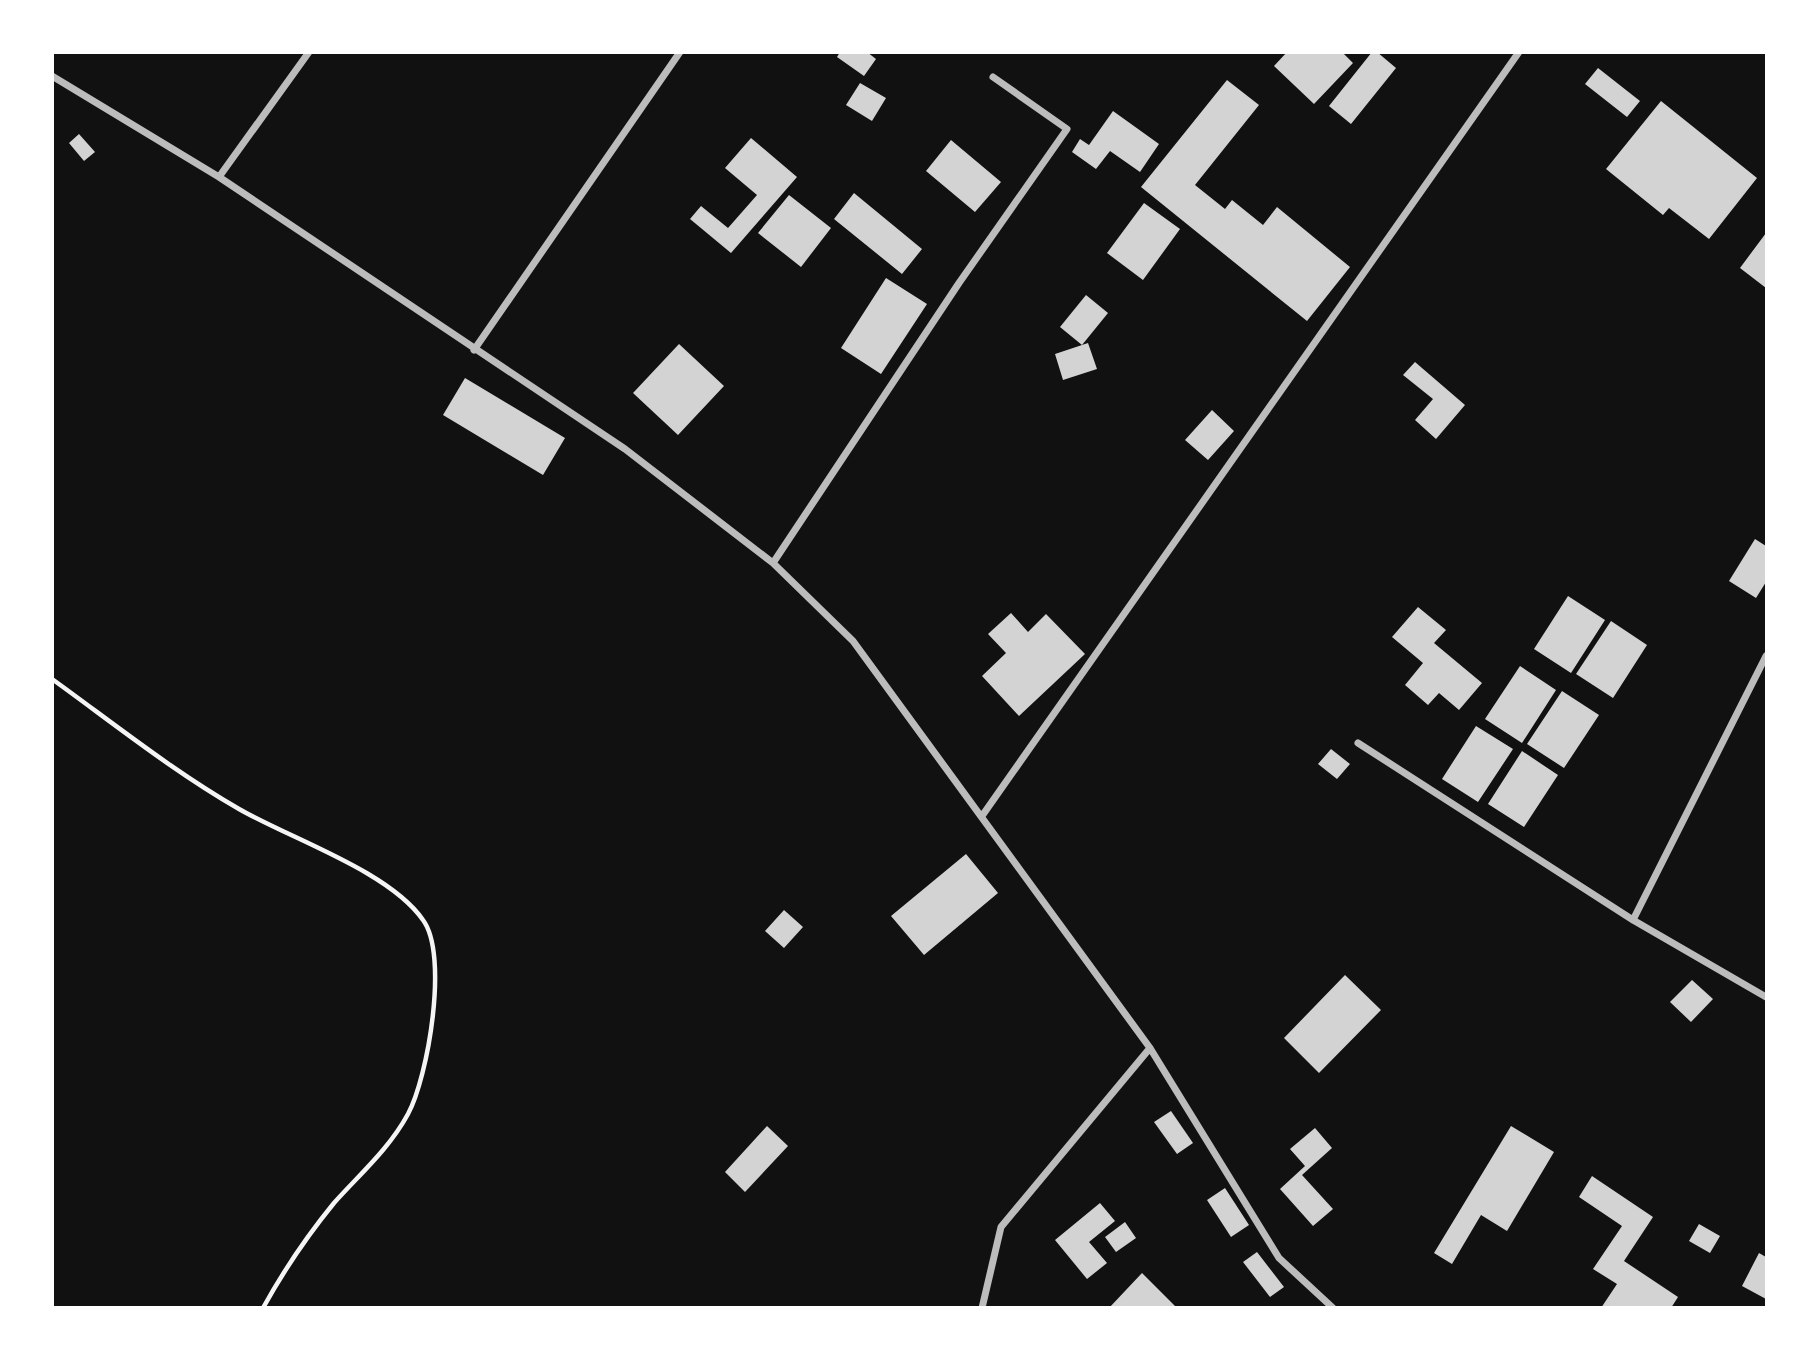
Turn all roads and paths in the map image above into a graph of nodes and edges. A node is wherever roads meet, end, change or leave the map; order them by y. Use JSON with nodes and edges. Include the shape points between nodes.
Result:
{"nodes":[{"id":1,"x":309,"y":52,"type":"edge"},
{"id":2,"x":680,"y":52,"type":"edge"},
{"id":3,"x":1520,"y":52,"type":"edge"},
{"id":4,"x":52,"y":76,"type":"edge"},
{"id":5,"x":993,"y":77,"type":"dead end"},
{"id":6,"x":219,"y":177,"type":"junction"},
{"id":7,"x":474,"y":350,"type":"junction"},
{"id":8,"x":773,"y":563,"type":"junction"},
{"id":9,"x":1766,"y":656,"type":"edge"},
{"id":10,"x":52,"y":679,"type":"edge"},
{"id":11,"x":1358,"y":743,"type":"dead end"},
{"id":12,"x":982,"y":816,"type":"junction"},
{"id":13,"x":1633,"y":920,"type":"junction"},
{"id":14,"x":1766,"y":997,"type":"edge"},
{"id":15,"x":1150,"y":1048,"type":"junction"},
{"id":16,"x":263,"y":1307,"type":"edge"},
{"id":17,"x":982,"y":1307,"type":"edge"},
{"id":18,"x":1333,"y":1307,"type":"edge"}],
"edges":[{"from":1,"to":6,"type":"street"},
{"from":2,"to":7,"type":"street"},
{"from":3,"to":12,"type":"street"},
{"from":4,"to":6,"type":"street"},
{"from":5,"to":8,"type":"street","via":[[1067,129]]},
{"from":6,"to":7,"type":"street"},
{"from":7,"to":8,"type":"street","via":[[625,449]]},
{"from":8,"to":12,"type":"street","via":[[853,641]]},
{"from":9,"to":13,"type":"street"},
{"from":10,"to":16,"type":"path","via":[[209,791],[380,882],[425,921],[435,949],[422,1084],[393,1139],[293,1256]]},
{"from":11,"to":13,"type":"street"},
{"from":12,"to":15,"type":"street"},
{"from":13,"to":14,"type":"street"},
{"from":15,"to":17,"type":"street","via":[[1001,1227]]},
{"from":15,"to":18,"type":"street","via":[[1279,1258]]}]}
